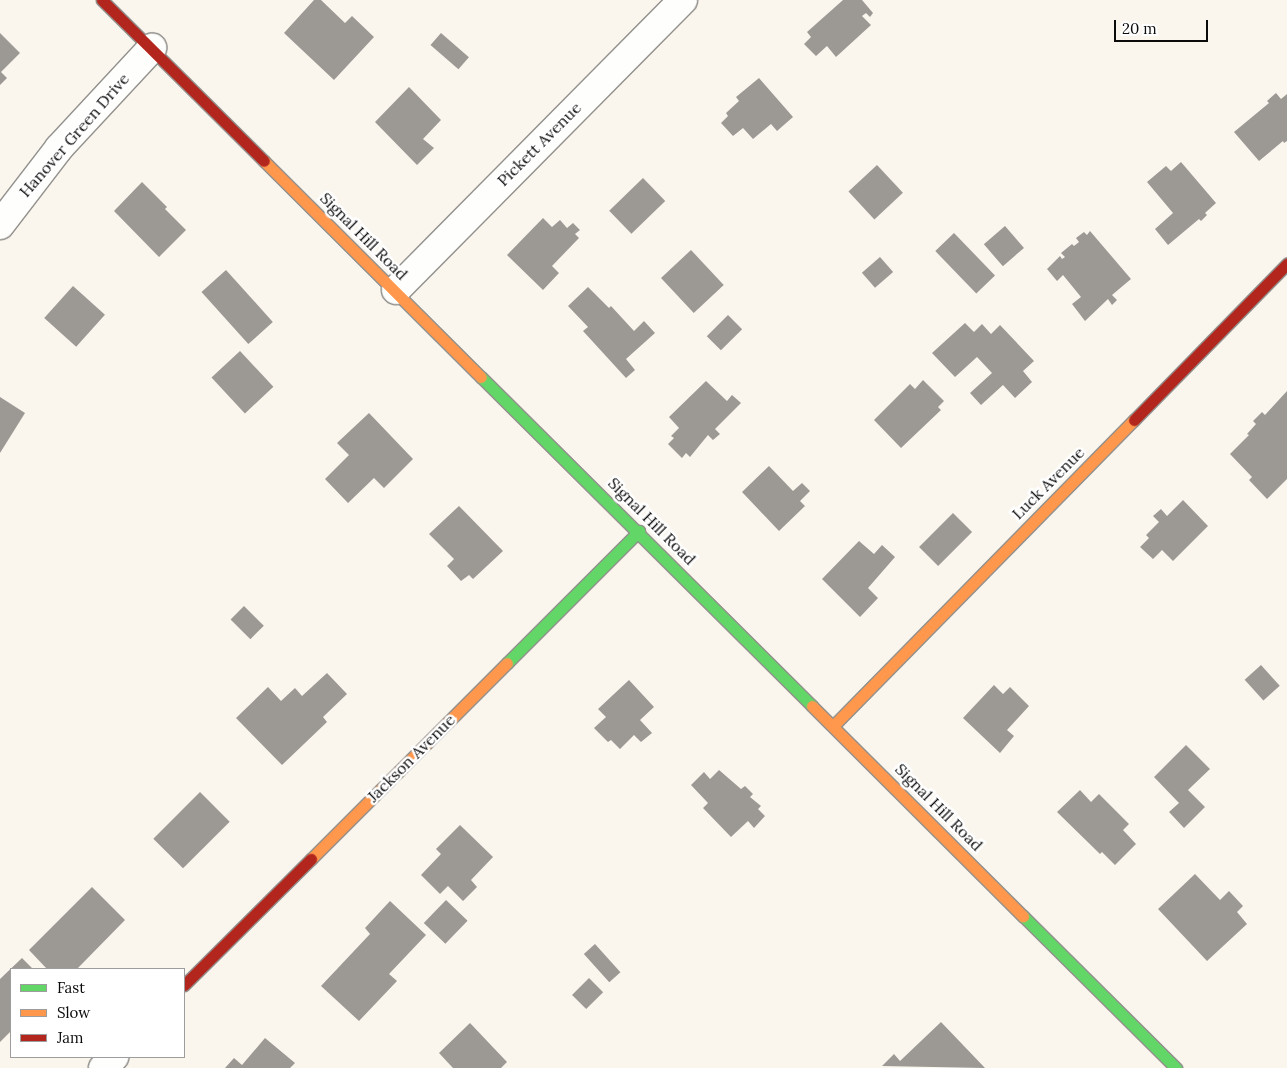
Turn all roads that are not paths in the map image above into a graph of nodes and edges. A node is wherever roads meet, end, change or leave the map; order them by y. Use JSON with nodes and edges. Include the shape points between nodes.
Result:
{"nodes":[{"id":1,"x":102,"y":0,"type":"edge"},
{"id":2,"x":684,"y":0,"type":"edge"},
{"id":3,"x":152,"y":48,"type":"junction"},
{"id":4,"x":0,"y":225,"type":"edge"},
{"id":5,"x":1287,"y":264,"type":"edge"},
{"id":6,"x":396,"y":290,"type":"junction"},
{"id":7,"x":639,"y":531,"type":"junction"},
{"id":8,"x":834,"y":725,"type":"junction"},
{"id":9,"x":185,"y":984,"type":"edge"},
{"id":10,"x":113,"y":1058,"type":"edge"},
{"id":11,"x":103,"y":1068,"type":"edge"},
{"id":12,"x":1176,"y":1068,"type":"edge"}],
"edges":[{"from":1,"to":3,"type":"street","name":"Signal Hill Road"},
{"from":2,"to":6,"type":"street","name":"Pickett Avenue"},
{"from":3,"to":4,"type":"street","name":"Hanover Green Drive","via":[[59,148]]},
{"from":3,"to":6,"type":"street","name":"Signal Hill Road"},
{"from":5,"to":8,"type":"street","name":"Luck Avenue"},
{"from":6,"to":7,"type":"street","name":"Signal Hill Road"},
{"from":7,"to":8,"type":"street","name":"Signal Hill Road"},
{"from":7,"to":9,"type":"street","name":"Jackson Avenue"},
{"from":8,"to":12,"type":"street","name":"Signal Hill Road"},
{"from":10,"to":11,"type":"street"}]}
